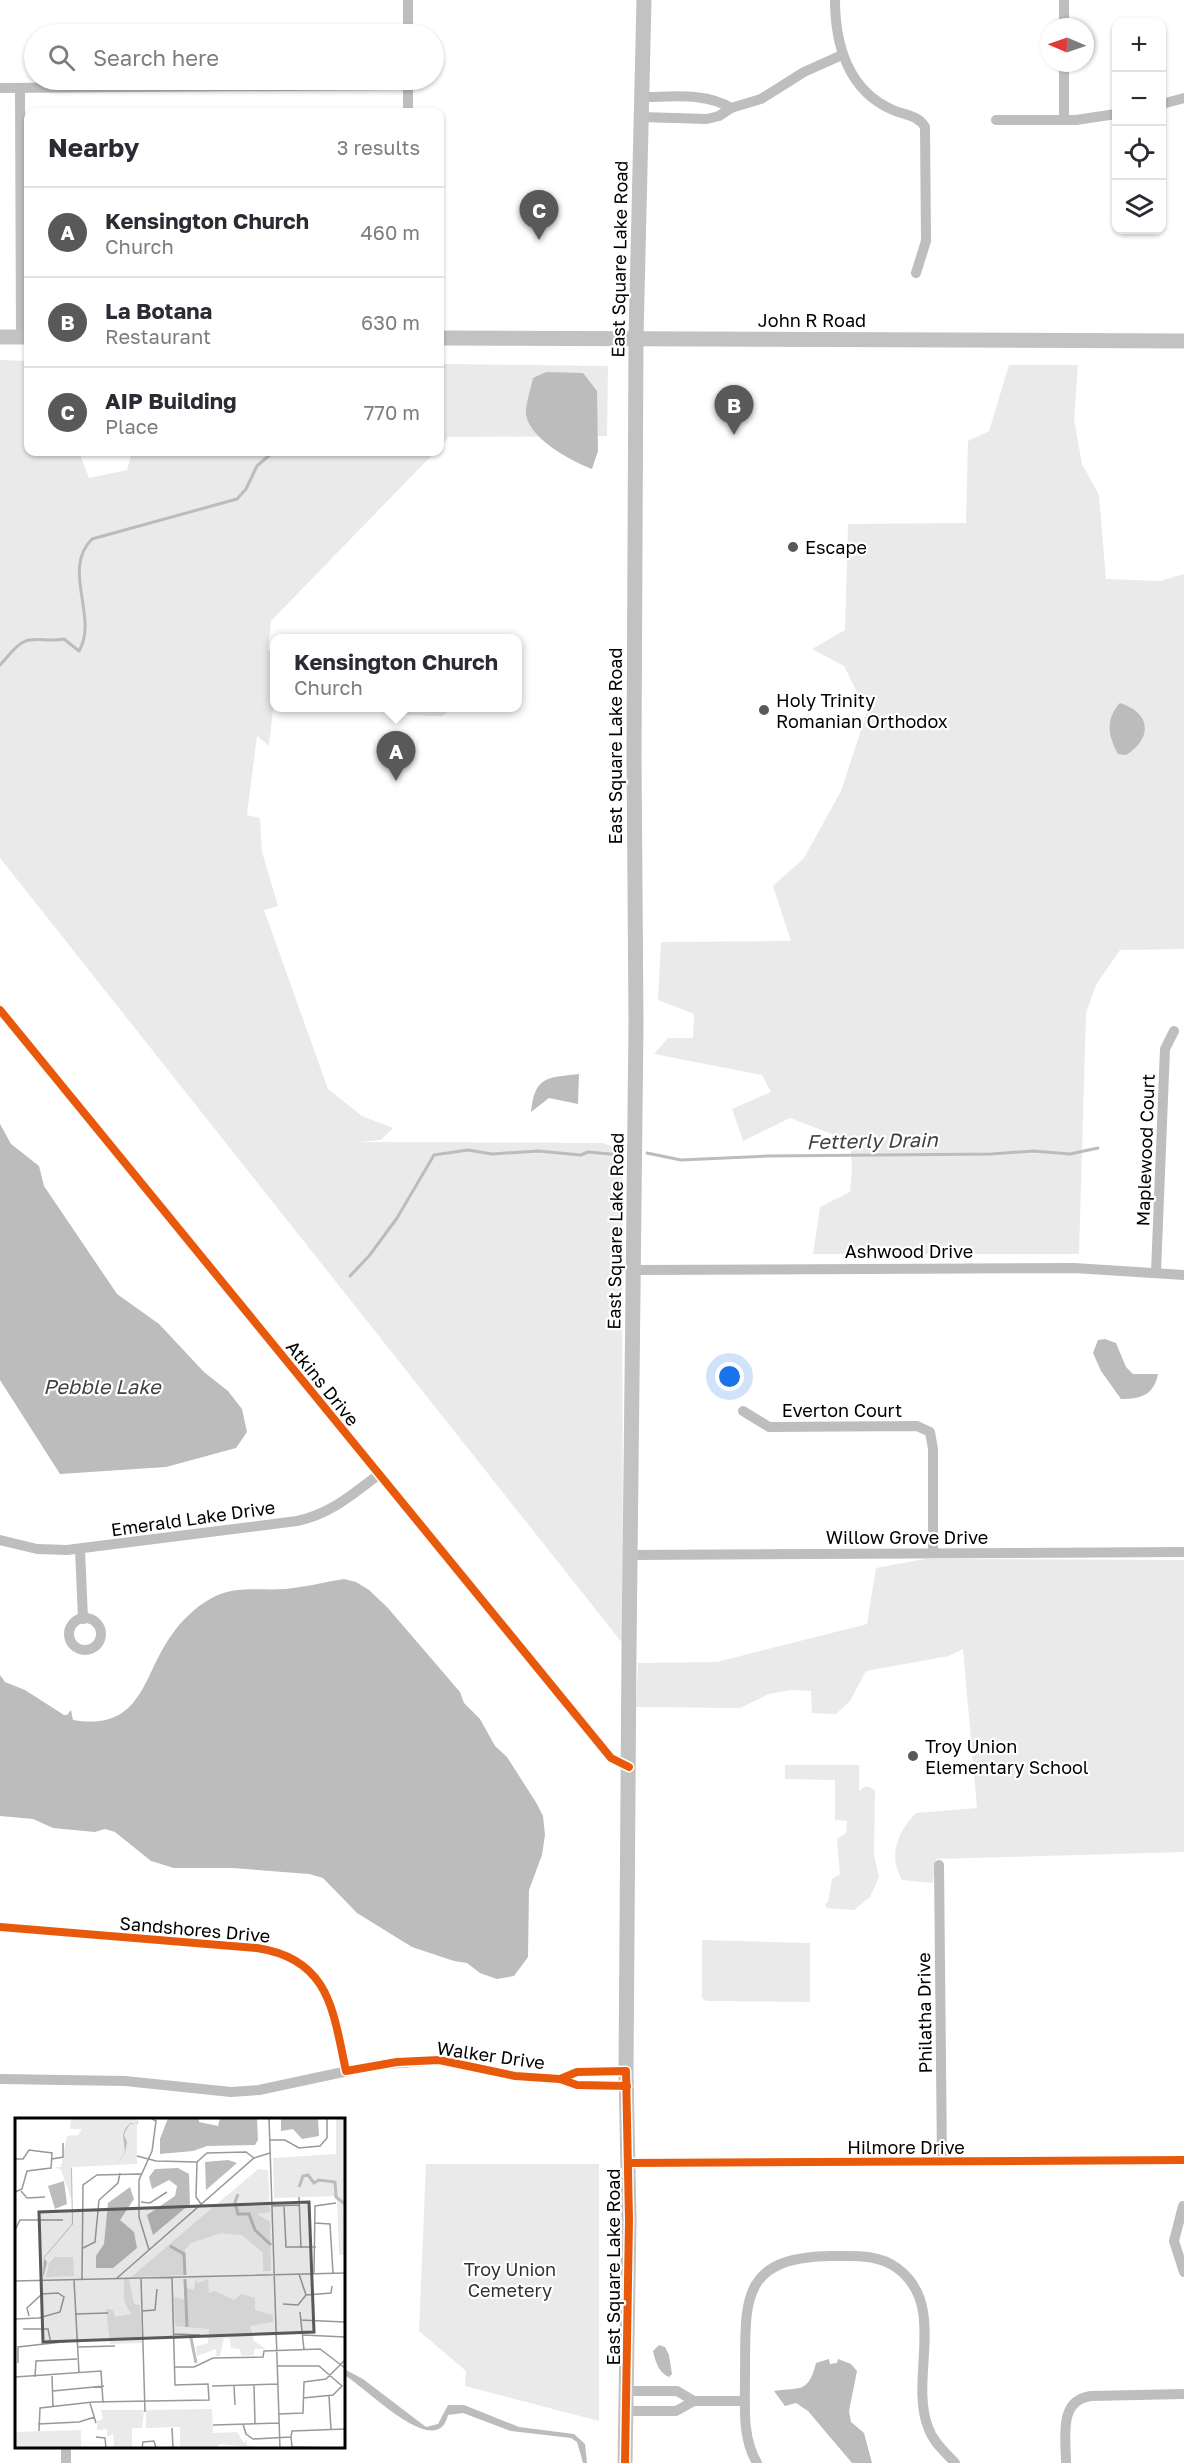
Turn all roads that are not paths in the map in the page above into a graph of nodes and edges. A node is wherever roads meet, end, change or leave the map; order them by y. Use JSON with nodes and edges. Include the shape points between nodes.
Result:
{"nodes":[{"id":1,"x":408,"y":0,"type":"edge"},
{"id":2,"x":644,"y":0,"type":"edge"},
{"id":3,"x":835,"y":0,"type":"edge"},
{"id":4,"x":1064,"y":0,"type":"edge"},
{"id":5,"x":1064,"y":18,"type":"edge"},
{"id":6,"x":408,"y":24,"type":"edge"},
{"id":7,"x":842,"y":55,"type":"junction"},
{"id":8,"x":1064,"y":72,"type":"edge"},
{"id":9,"x":0,"y":88,"type":"edge"},
{"id":10,"x":20,"y":88,"type":"junction"},
{"id":11,"x":24,"y":88,"type":"edge"},
{"id":12,"x":408,"y":90,"type":"edge"},
{"id":13,"x":642,"y":97,"type":"junction"},
{"id":14,"x":1184,"y":98,"type":"edge"},
{"id":15,"x":1166,"y":103,"type":"edge"},
{"id":16,"x":408,"y":108,"type":"edge"},
{"id":17,"x":731,"y":108,"type":"junction"},
{"id":18,"x":1112,"y":115,"type":"edge"},
{"id":19,"x":641,"y":117,"type":"junction"},
{"id":20,"x":996,"y":120,"type":"dead end"},
{"id":21,"x":1064,"y":120,"type":"junction"},
{"id":22,"x":24,"y":198,"type":"edge"},
{"id":23,"x":915,"y":273,"type":"dead end"},
{"id":24,"x":0,"y":337,"type":"edge"},
{"id":25,"x":24,"y":337,"type":"edge"},
{"id":26,"x":444,"y":338,"type":"edge"},
{"id":27,"x":636,"y":338,"type":"junction"},
{"id":28,"x":1184,"y":341,"type":"edge"},
{"id":29,"x":0,"y":1010,"type":"edge"},
{"id":30,"x":1174,"y":1031,"type":"dead end"},
{"id":31,"x":633,"y":1270,"type":"junction"},
{"id":32,"x":1156,"y":1272,"type":"junction"},
{"id":33,"x":1184,"y":1275,"type":"edge"},
{"id":34,"x":743,"y":1411,"type":"dead end"},
{"id":35,"x":378,"y":1474,"type":"junction"},
{"id":36,"x":0,"y":1540,"type":"edge"},
{"id":37,"x":80,"y":1549,"type":"junction"},
{"id":38,"x":1184,"y":1552,"type":"edge"},
{"id":39,"x":933,"y":1553,"type":"junction"},
{"id":40,"x":630,"y":1555,"type":"junction"},
{"id":41,"x":83,"y":1619,"type":"dead end"},
{"id":42,"x":629,"y":1767,"type":"junction"},
{"id":43,"x":939,"y":1865,"type":"dead end"},
{"id":44,"x":0,"y":1927,"type":"edge"},
{"id":45,"x":346,"y":2071,"type":"junction"},
{"id":46,"x":0,"y":2079,"type":"edge"},
{"id":47,"x":627,"y":2079,"type":"junction"},
{"id":48,"x":1184,"y":2160,"type":"edge"},
{"id":49,"x":942,"y":2161,"type":"junction"},
{"id":50,"x":628,"y":2163,"type":"junction"},
{"id":51,"x":1183,"y":2206,"type":"edge"},
{"id":52,"x":1184,"y":2272,"type":"edge"},
{"id":53,"x":627,"y":2391,"type":"junction"},
{"id":54,"x":1184,"y":2394,"type":"edge"},
{"id":55,"x":694,"y":2401,"type":"junction"},
{"id":56,"x":745,"y":2401,"type":"junction"},
{"id":57,"x":626,"y":2411,"type":"junction"},
{"id":58,"x":625,"y":2463,"type":"edge"},
{"id":59,"x":757,"y":2463,"type":"edge"},
{"id":60,"x":955,"y":2463,"type":"edge"},
{"id":61,"x":1066,"y":2463,"type":"edge"}],
"edges":[{"from":1,"to":6,"type":"street"},
{"from":2,"to":13,"type":"main road","name":"East Square Lake Road"},
{"from":3,"to":7,"type":"street"},
{"from":4,"to":5,"type":"street"},
{"from":7,"to":17,"type":"street","via":[[760,99]]},
{"from":7,"to":23,"type":"street","via":[[852,76],[870,96],[926,127],[926,241]]},
{"from":8,"to":21,"type":"street"},
{"from":9,"to":10,"type":"street"},
{"from":10,"to":11,"type":"street"},
{"from":10,"to":22,"type":"street"},
{"from":12,"to":16,"type":"street"},
{"from":13,"to":17,"type":"street","via":[[708,99]]},
{"from":13,"to":19,"type":"main road","name":"East Square Lake Road"},
{"from":14,"to":15,"type":"street"},
{"from":17,"to":19,"type":"street","via":[[707,119]]},
{"from":18,"to":21,"type":"street"},
{"from":19,"to":27,"type":"main road","name":"East Square Lake Road"},
{"from":20,"to":21,"type":"street"},
{"from":24,"to":25,"type":"main road"},
{"from":26,"to":27,"type":"main road","name":"John R Road"},
{"from":27,"to":28,"type":"main road","name":"John R Road"},
{"from":27,"to":31,"type":"main road","name":"East Square Lake Road"},
{"from":29,"to":35,"type":"street","name":"Atkins Drive"},
{"from":30,"to":32,"type":"street","name":"Maplewood Court","via":[[1165,1049]]},
{"from":31,"to":32,"type":"street","name":"Ashwood Drive","via":[[1074,1268]]},
{"from":31,"to":40,"type":"main road","name":"East Square Lake Road"},
{"from":32,"to":33,"type":"street","name":"Ashwood Drive"},
{"from":34,"to":39,"type":"street","name":"Everton Court","via":[[769,1427],[917,1426],[930,1432]]},
{"from":35,"to":37,"type":"street","name":"Emerald Lake Drive","via":[[338,1506],[314,1517]]},
{"from":35,"to":42,"type":"street","name":"Atkins Drive","via":[[611,1758]]},
{"from":36,"to":37,"type":"street","name":"Emerald Lake Drive","via":[[37,1549]]},
{"from":37,"to":41,"type":"street"},
{"from":38,"to":39,"type":"street","name":"Willow Grove Drive"},
{"from":39,"to":40,"type":"street","name":"Willow Grove Drive"},
{"from":40,"to":42,"type":"main road","name":"East Square Lake Road"},
{"from":42,"to":47,"type":"main road","name":"East Square Lake Road"},
{"from":43,"to":49,"type":"street","name":"Philatha Drive"},
{"from":44,"to":45,"type":"street","name":"Sandshores Drive","via":[[257,1948],[288,1955],[309,1969],[327,1994]]},
{"from":45,"to":46,"type":"street","name":"Walker Drive","via":[[260,2090],[231,2092],[125,2081]]},
{"from":45,"to":47,"type":"street","name":"Walker Drive","via":[[439,2060],[515,2076],[560,2079],[577,2072]]},
{"from":47,"to":50,"type":"main road","name":"East Square Lake Road"},
{"from":48,"to":49,"type":"street","name":"Hilmore Drive"},
{"from":49,"to":50,"type":"street","name":"Hilmore Drive"},
{"from":50,"to":53,"type":"main road","name":"East Square Lake Road"},
{"from":51,"to":52,"type":"street","via":[[1174,2241]]},
{"from":53,"to":55,"type":"street","via":[[677,2391]]},
{"from":53,"to":57,"type":"main road","name":"East Square Lake Road"},
{"from":54,"to":61,"type":"street","via":[[1079,2399],[1066,2416]]},
{"from":55,"to":56,"type":"street"},
{"from":55,"to":57,"type":"street","via":[[676,2411]]},
{"from":56,"to":59,"type":"street","via":[[747,2437]]},
{"from":56,"to":60,"type":"street","via":[[746,2311],[761,2278],[783,2262],[801,2257],[855,2256],[887,2262],[905,2276],[920,2299],[926,2421],[933,2438]]},
{"from":57,"to":58,"type":"main road","name":"East Square Lake Road"}]}
